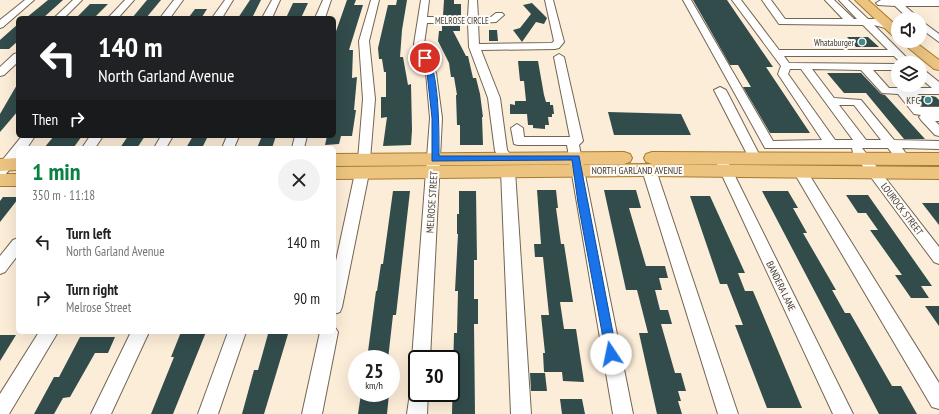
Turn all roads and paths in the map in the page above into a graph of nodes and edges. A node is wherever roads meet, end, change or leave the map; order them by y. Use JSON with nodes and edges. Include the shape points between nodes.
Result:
{"nodes":[{"id":1,"x":30,"y":0,"type":"edge"},
{"id":2,"x":78,"y":0,"type":"edge"},
{"id":3,"x":130,"y":0,"type":"edge"},
{"id":4,"x":179,"y":0,"type":"edge"},
{"id":5,"x":229,"y":0,"type":"edge"},
{"id":6,"x":276,"y":0,"type":"edge"},
{"id":7,"x":328,"y":0,"type":"edge"},
{"id":8,"x":375,"y":0,"type":"edge"},
{"id":9,"x":425,"y":0,"type":"edge"},
{"id":10,"x":472,"y":0,"type":"edge"},
{"id":11,"x":549,"y":0,"type":"edge"},
{"id":12,"x":687,"y":0,"type":"edge"},
{"id":13,"x":736,"y":0,"type":"edge"},
{"id":14,"x":766,"y":0,"type":"edge"},
{"id":15,"x":829,"y":0,"type":"edge"},
{"id":16,"x":843,"y":0,"type":"edge"},
{"id":17,"x":861,"y":0,"type":"edge"},
{"id":18,"x":879,"y":2,"type":"edge"},
{"id":19,"x":900,"y":2,"type":"edge"},
{"id":20,"x":939,"y":4,"type":"edge"},
{"id":21,"x":908,"y":12,"type":"edge"},
{"id":22,"x":499,"y":15,"type":"dead end"},
{"id":23,"x":61,"y":16,"type":"edge"},
{"id":24,"x":115,"y":16,"type":"edge"},
{"id":25,"x":167,"y":16,"type":"edge"},
{"id":26,"x":218,"y":16,"type":"edge"},
{"id":27,"x":267,"y":16,"type":"edge"},
{"id":28,"x":321,"y":16,"type":"edge"},
{"id":29,"x":891,"y":19,"type":"edge"},
{"id":30,"x":422,"y":20,"type":"junction"},
{"id":31,"x":472,"y":20,"type":"junction"},
{"id":32,"x":851,"y":22,"type":"junction"},
{"id":33,"x":865,"y":22,"type":"junction"},
{"id":34,"x":891,"y":22,"type":"edge"},
{"id":35,"x":0,"y":25,"type":"edge"},
{"id":36,"x":891,"y":25,"type":"edge"},
{"id":37,"x":927,"y":26,"type":"edge"},
{"id":38,"x":939,"y":26,"type":"edge"},
{"id":39,"x":927,"y":31,"type":"edge"},
{"id":40,"x":927,"y":36,"type":"edge"},
{"id":41,"x":939,"y":39,"type":"edge"},
{"id":42,"x":768,"y":43,"type":"junction"},
{"id":43,"x":836,"y":43,"type":"dead end"},
{"id":44,"x":474,"y":47,"type":"junction"},
{"id":45,"x":915,"y":48,"type":"edge"},
{"id":46,"x":939,"y":52,"type":"edge"},
{"id":47,"x":776,"y":53,"type":"junction"},
{"id":48,"x":897,"y":53,"type":"junction"},
{"id":49,"x":900,"y":56,"type":"edge"},
{"id":50,"x":559,"y":57,"type":"dead end"},
{"id":51,"x":16,"y":58,"type":"edge"},
{"id":52,"x":786,"y":66,"type":"junction"},
{"id":53,"x":804,"y":66,"type":"junction"},
{"id":54,"x":939,"y":66,"type":"edge"},
{"id":55,"x":864,"y":67,"type":"junction"},
{"id":56,"x":891,"y":67,"type":"edge"},
{"id":57,"x":927,"y":67,"type":"edge"},
{"id":58,"x":0,"y":73,"type":"edge"},
{"id":59,"x":927,"y":79,"type":"edge"},
{"id":60,"x":720,"y":90,"type":"dead end"},
{"id":61,"x":939,"y":90,"type":"edge"},
{"id":62,"x":939,"y":95,"type":"edge"},
{"id":63,"x":831,"y":102,"type":"junction"},
{"id":64,"x":939,"y":111,"type":"edge"},
{"id":65,"x":939,"y":117,"type":"edge"},
{"id":66,"x":517,"y":128,"type":"dead end"},
{"id":67,"x":939,"y":132,"type":"edge"},
{"id":68,"x":27,"y":138,"type":"edge"},
{"id":69,"x":577,"y":141,"type":"junction"},
{"id":70,"x":831,"y":144,"type":"junction"},
{"id":71,"x":891,"y":144,"type":"junction"},
{"id":72,"x":939,"y":145,"type":"edge"},
{"id":73,"x":21,"y":146,"type":"edge"},
{"id":74,"x":16,"y":153,"type":"edge"},
{"id":75,"x":864,"y":155,"type":"junction"},
{"id":76,"x":755,"y":158,"type":"junction"},
{"id":77,"x":904,"y":159,"type":"junction"},
{"id":78,"x":939,"y":159,"type":"edge"},
{"id":79,"x":336,"y":160,"type":"edge"},
{"id":80,"x":507,"y":164,"type":"junction"},
{"id":81,"x":577,"y":164,"type":"junction"},
{"id":82,"x":723,"y":164,"type":"junction"},
{"id":83,"x":6,"y":166,"type":"edge"},
{"id":84,"x":363,"y":166,"type":"junction"},
{"id":85,"x":434,"y":166,"type":"junction"},
{"id":86,"x":649,"y":170,"type":"junction"},
{"id":87,"x":800,"y":171,"type":"junction"},
{"id":88,"x":336,"y":173,"type":"edge"},
{"id":89,"x":939,"y":173,"type":"edge"},
{"id":90,"x":0,"y":180,"type":"edge"},
{"id":91,"x":16,"y":180,"type":"edge"},
{"id":92,"x":934,"y":244,"type":"edge"},
{"id":93,"x":16,"y":247,"type":"edge"},
{"id":94,"x":939,"y":258,"type":"edge"},
{"id":95,"x":0,"y":268,"type":"edge"},
{"id":96,"x":336,"y":297,"type":"edge"},
{"id":97,"x":48,"y":334,"type":"edge"},
{"id":98,"x":139,"y":334,"type":"edge"},
{"id":99,"x":236,"y":334,"type":"edge"},
{"id":100,"x":329,"y":334,"type":"edge"},
{"id":101,"x":422,"y":350,"type":"edge"},
{"id":102,"x":939,"y":400,"type":"edge"},
{"id":103,"x":418,"y":402,"type":"edge"},
{"id":104,"x":0,"y":411,"type":"edge"},
{"id":105,"x":101,"y":414,"type":"edge"},
{"id":106,"x":208,"y":414,"type":"edge"},
{"id":107,"x":312,"y":414,"type":"edge"},
{"id":108,"x":417,"y":414,"type":"edge"},
{"id":109,"x":521,"y":414,"type":"edge"},
{"id":110,"x":623,"y":414,"type":"edge"},
{"id":111,"x":728,"y":414,"type":"edge"},
{"id":112,"x":843,"y":414,"type":"edge"}],
"edges":[{"from":1,"to":35,"type":"street"},
{"from":2,"to":23,"type":"street"},
{"from":3,"to":24,"type":"street"},
{"from":4,"to":25,"type":"street"},
{"from":5,"to":26,"type":"street"},
{"from":6,"to":27,"type":"street"},
{"from":7,"to":28,"type":"street"},
{"from":8,"to":84,"type":"street","via":[[364,41],[369,99]]},
{"from":9,"to":30,"type":"street","name":"MELROSE STREET"},
{"from":10,"to":31,"type":"street"},
{"from":11,"to":44,"type":"street","via":[[559,42],[555,46]]},
{"from":12,"to":70,"type":"street","via":[[769,145]]},
{"from":13,"to":42,"type":"street"},
{"from":14,"to":32,"type":"street","via":[[782,26]]},
{"from":15,"to":32,"type":"street"},
{"from":16,"to":33,"type":"street"},
{"from":17,"to":34,"type":"main road"},
{"from":18,"to":19,"type":"street"},
{"from":18,"to":29,"type":"main road"},
{"from":19,"to":20,"type":"street"},
{"from":19,"to":21,"type":"street"},
{"from":22,"to":31,"type":"street","name":"MELROSE CIRCLE","via":[[493,20]]},
{"from":30,"to":31,"type":"street","name":"MELROSE CIRCLE"},
{"from":30,"to":85,"type":"street","name":"MELROSE STREET","via":[[419,44],[431,73],[436,118]]},
{"from":31,"to":44,"type":"street"},
{"from":32,"to":33,"type":"street"},
{"from":33,"to":36,"type":"street"},
{"from":33,"to":48,"type":"street"},
{"from":37,"to":38,"type":"street"},
{"from":39,"to":41,"type":"street"},
{"from":40,"to":46,"type":"main road"},
{"from":42,"to":43,"type":"street"},
{"from":42,"to":47,"type":"street"},
{"from":44,"to":80,"type":"street","via":[[494,98],[501,151]]},
{"from":45,"to":54,"type":"main road"},
{"from":47,"to":48,"type":"street"},
{"from":47,"to":52,"type":"street"},
{"from":48,"to":49,"type":"street"},
{"from":50,"to":69,"type":"street"},
{"from":51,"to":58,"type":"street"},
{"from":52,"to":53,"type":"street"},
{"from":52,"to":70,"type":"street","via":[[784,74]]},
{"from":53,"to":55,"type":"street"},
{"from":53,"to":63,"type":"street","name":"LOUROCK STREET"},
{"from":54,"to":57,"type":"street"},
{"from":55,"to":56,"type":"street"},
{"from":55,"to":61,"type":"street","via":[[886,91]]},
{"from":59,"to":61,"type":"street"},
{"from":60,"to":76,"type":"street"},
{"from":62,"to":64,"type":"street","via":[[903,95],[918,111]]},
{"from":63,"to":71,"type":"street","via":[[857,102]]},
{"from":63,"to":75,"type":"street","name":"LOUROCK STREET"},
{"from":65,"to":67,"type":"street","via":[[925,117]]},
{"from":66,"to":69,"type":"street","via":[[518,141]]},
{"from":68,"to":73,"type":"street"},
{"from":69,"to":81,"type":"street","via":[[574,144]]},
{"from":70,"to":75,"type":"street"},
{"from":71,"to":72,"type":"street"},
{"from":71,"to":75,"type":"street"},
{"from":71,"to":77,"type":"street"},
{"from":74,"to":83,"type":"street"},
{"from":75,"to":76,"type":"main road","name":"NORTH GARLAND AVENUE"},
{"from":75,"to":77,"type":"main road","name":"NORTH GARLAND AVENUE"},
{"from":75,"to":87,"type":"main road","name":"NORTH GARLAND AVENUE"},
{"from":75,"to":89,"type":"main road","name":"NORTH GARLAND AVENUE"},
{"from":75,"to":92,"type":"street","name":"LOUROCK STREET"},
{"from":76,"to":82,"type":"main road","name":"NORTH GARLAND AVENUE"},
{"from":77,"to":78,"type":"main road","name":"NORTH GARLAND AVENUE"},
{"from":79,"to":84,"type":"main road","name":"NORTH GARLAND AVENUE"},
{"from":80,"to":81,"type":"main road","name":"NORTH GARLAND AVENUE"},
{"from":80,"to":85,"type":"main road","name":"NORTH GARLAND AVENUE"},
{"from":80,"to":109,"type":"street"},
{"from":81,"to":82,"type":"main road","name":"NORTH GARLAND AVENUE"},
{"from":81,"to":86,"type":"main road","name":"NORTH GARLAND AVENUE"},
{"from":81,"to":110,"type":"street","via":[[582,203]]},
{"from":82,"to":86,"type":"main road","name":"NORTH GARLAND AVENUE"},
{"from":82,"to":87,"type":"main road","name":"NORTH GARLAND AVENUE"},
{"from":82,"to":112,"type":"street","name":"BANDERA LANE"},
{"from":84,"to":85,"type":"main road","name":"NORTH GARLAND AVENUE"},
{"from":84,"to":88,"type":"main road","name":"NORTH GARLAND AVENUE"},
{"from":84,"to":96,"type":"street"},
{"from":85,"to":101,"type":"street","name":"MELROSE STREET"},
{"from":86,"to":111,"type":"street"},
{"from":87,"to":102,"type":"street"},
{"from":90,"to":91,"type":"main road"},
{"from":92,"to":94,"type":"street","name":"LOUROCK STREET"},
{"from":93,"to":95,"type":"street"},
{"from":97,"to":104,"type":"street"},
{"from":98,"to":105,"type":"street"},
{"from":99,"to":106,"type":"street"},
{"from":100,"to":107,"type":"street"},
{"from":103,"to":108,"type":"street"}]}
